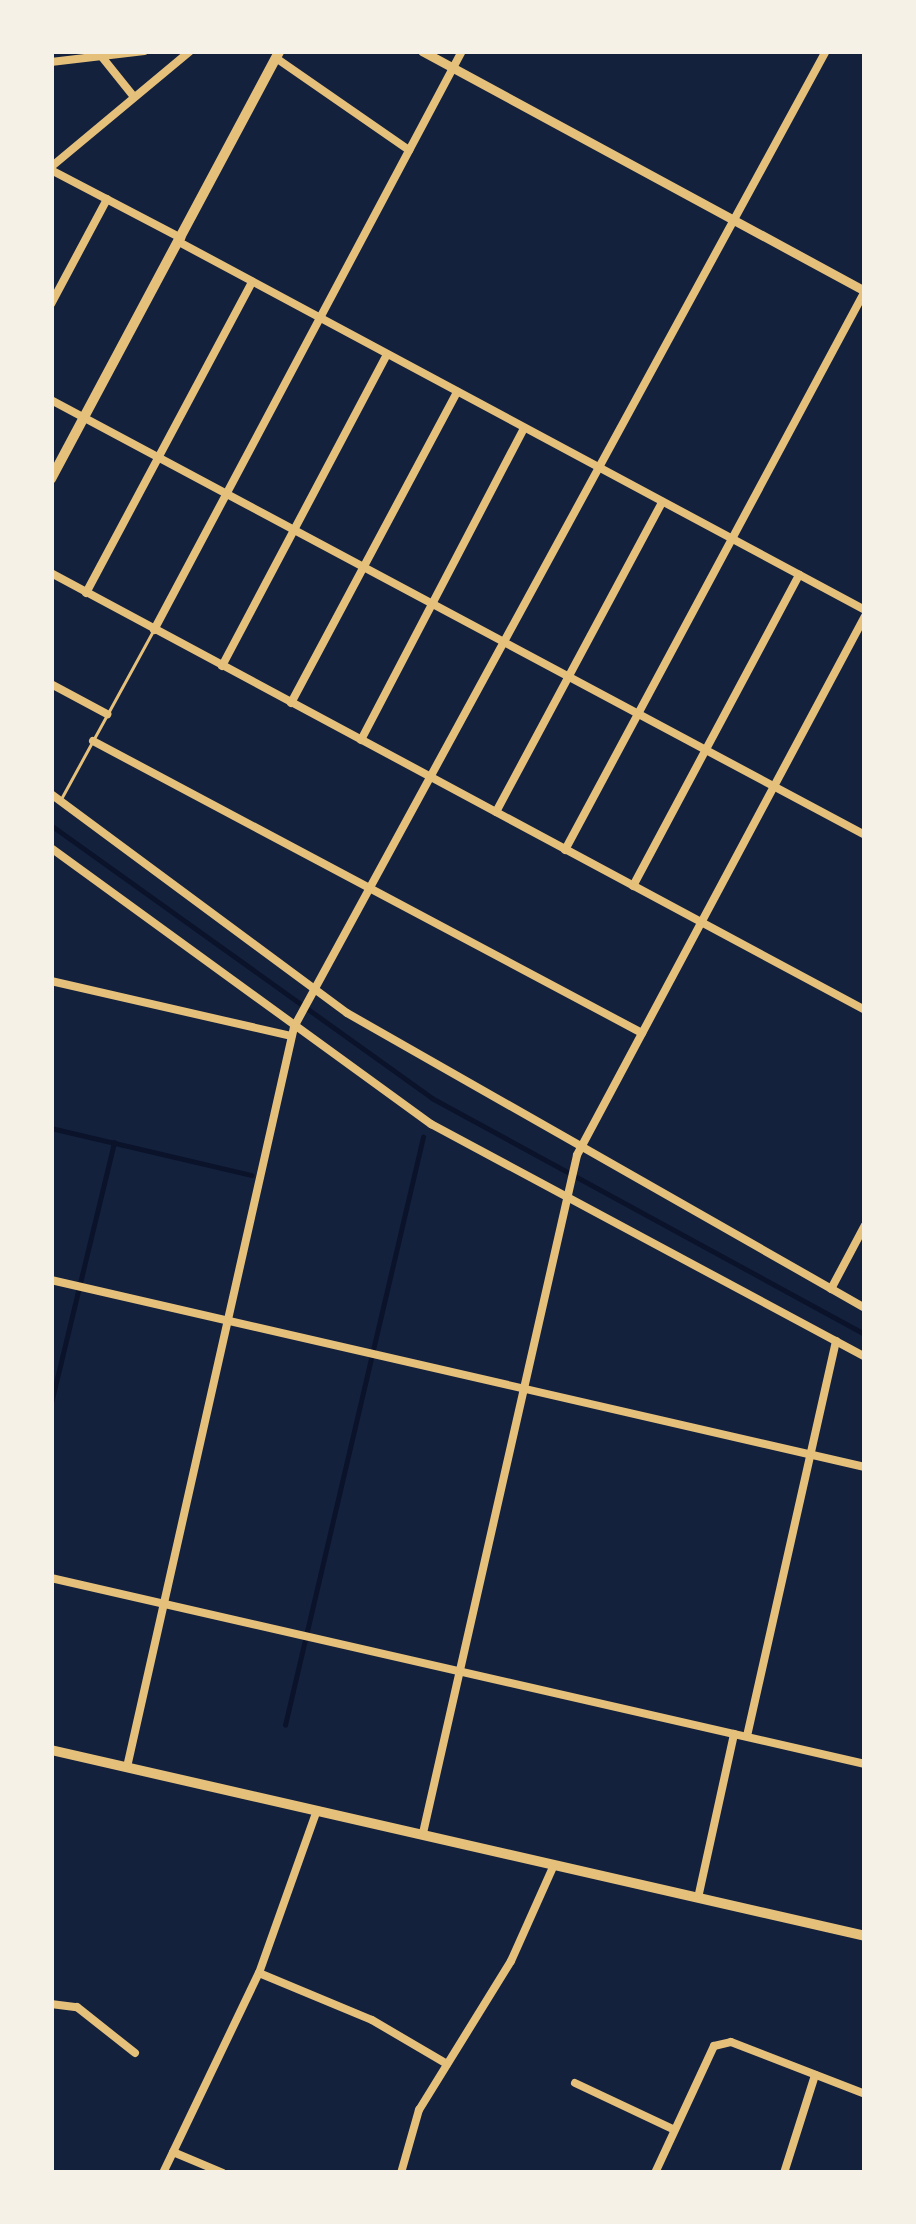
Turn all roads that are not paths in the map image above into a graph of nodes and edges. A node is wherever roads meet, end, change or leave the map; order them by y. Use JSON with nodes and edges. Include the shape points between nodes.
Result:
{"nodes":[{"id":1,"x":144,"y":51,"type":"edge"},
{"id":2,"x":190,"y":51,"type":"edge"},
{"id":3,"x":422,"y":51,"type":"edge"},
{"id":4,"x":463,"y":51,"type":"edge"},
{"id":5,"x":826,"y":51,"type":"edge"},
{"id":6,"x":278,"y":54,"type":"edge"},
{"id":7,"x":102,"y":57,"type":"junction"},
{"id":8,"x":51,"y":62,"type":"edge"},
{"id":9,"x":453,"y":69,"type":"junction"},
{"id":10,"x":134,"y":98,"type":"junction"},
{"id":11,"x":410,"y":150,"type":"junction"},
{"id":12,"x":52,"y":164,"type":"edge"},
{"id":13,"x":107,"y":199,"type":"junction"},
{"id":14,"x":734,"y":220,"type":"junction"},
{"id":15,"x":180,"y":240,"type":"junction"},
{"id":16,"x":252,"y":281,"type":"junction"},
{"id":17,"x":865,"y":291,"type":"edge"},
{"id":18,"x":51,"y":304,"type":"edge"},
{"id":19,"x":320,"y":318,"type":"junction"},
{"id":20,"x":388,"y":355,"type":"junction"},
{"id":21,"x":457,"y":392,"type":"junction"},
{"id":22,"x":51,"y":400,"type":"edge"},
{"id":23,"x":83,"y":418,"type":"junction"},
{"id":24,"x":524,"y":428,"type":"junction"},
{"id":25,"x":158,"y":458,"type":"junction"},
{"id":26,"x":594,"y":466,"type":"junction"},
{"id":27,"x":51,"y":478,"type":"edge"},
{"id":28,"x":226,"y":494,"type":"junction"},
{"id":29,"x":662,"y":502,"type":"junction"},
{"id":30,"x":294,"y":531,"type":"junction"},
{"id":31,"x":731,"y":538,"type":"junction"},
{"id":32,"x":363,"y":567,"type":"junction"},
{"id":33,"x":51,"y":573,"type":"edge"},
{"id":34,"x":799,"y":575,"type":"junction"},
{"id":35,"x":86,"y":593,"type":"junction"},
{"id":36,"x":432,"y":604,"type":"junction"},
{"id":37,"x":865,"y":613,"type":"edge"},
{"id":38,"x":154,"y":630,"type":"junction"},
{"id":39,"x":500,"y":640,"type":"junction"},
{"id":40,"x":223,"y":667,"type":"junction"},
{"id":41,"x":568,"y":677,"type":"junction"},
{"id":42,"x":51,"y":684,"type":"edge"},
{"id":43,"x":291,"y":703,"type":"junction"},
{"id":44,"x":107,"y":714,"type":"junction"},
{"id":45,"x":638,"y":714,"type":"junction"},
{"id":46,"x":93,"y":740,"type":"junction"},
{"id":47,"x":361,"y":740,"type":"junction"},
{"id":48,"x":706,"y":751,"type":"junction"},
{"id":49,"x":427,"y":775,"type":"junction"},
{"id":50,"x":774,"y":787,"type":"junction"},
{"id":51,"x":56,"y":797,"type":"edge"},
{"id":52,"x":496,"y":812,"type":"junction"},
{"id":53,"x":865,"y":835,"type":"edge"},
{"id":54,"x":51,"y":848,"type":"edge"},
{"id":55,"x":565,"y":850,"type":"junction"},
{"id":56,"x":633,"y":886,"type":"junction"},
{"id":57,"x":367,"y":887,"type":"junction"},
{"id":58,"x":701,"y":922,"type":"junction"},
{"id":59,"x":51,"y":982,"type":"edge"},
{"id":60,"x":312,"y":990,"type":"junction"},
{"id":61,"x":865,"y":1010,"type":"edge"},
{"id":62,"x":294,"y":1028,"type":"junction"},
{"id":63,"x":642,"y":1033,"type":"junction"},
{"id":64,"x":579,"y":1153,"type":"junction"},
{"id":65,"x":567,"y":1193,"type":"junction"},
{"id":66,"x":865,"y":1226,"type":"edge"},
{"id":67,"x":51,"y":1280,"type":"edge"},
{"id":68,"x":831,"y":1289,"type":"junction"},
{"id":69,"x":865,"y":1308,"type":"edge"},
{"id":70,"x":226,"y":1320,"type":"junction"},
{"id":71,"x":836,"y":1341,"type":"junction"},
{"id":72,"x":865,"y":1357,"type":"edge"},
{"id":73,"x":523,"y":1387,"type":"junction"},
{"id":74,"x":811,"y":1455,"type":"junction"},
{"id":75,"x":865,"y":1467,"type":"edge"},
{"id":76,"x":51,"y":1577,"type":"edge"},
{"id":77,"x":163,"y":1602,"type":"junction"},
{"id":78,"x":458,"y":1670,"type":"junction"},
{"id":79,"x":734,"y":1734,"type":"junction"},
{"id":80,"x":747,"y":1736,"type":"junction"},
{"id":81,"x":51,"y":1750,"type":"edge"},
{"id":82,"x":865,"y":1764,"type":"edge"},
{"id":83,"x":127,"y":1769,"type":"junction"},
{"id":84,"x":317,"y":1809,"type":"junction"},
{"id":85,"x":423,"y":1833,"type":"junction"},
{"id":86,"x":554,"y":1865,"type":"junction"},
{"id":87,"x":698,"y":1898,"type":"junction"},
{"id":88,"x":865,"y":1936,"type":"edge"},
{"id":89,"x":259,"y":1973,"type":"junction"},
{"id":90,"x":51,"y":2004,"type":"edge"},
{"id":91,"x":135,"y":2053,"type":"dead end"},
{"id":92,"x":447,"y":2064,"type":"junction"},
{"id":93,"x":815,"y":2075,"type":"junction"},
{"id":94,"x":575,"y":2083,"type":"dead end"},
{"id":95,"x":865,"y":2095,"type":"edge"},
{"id":96,"x":676,"y":2130,"type":"junction"},
{"id":97,"x":173,"y":2152,"type":"junction"},
{"id":98,"x":163,"y":2173,"type":"edge"},
{"id":99,"x":223,"y":2173,"type":"edge"},
{"id":100,"x":401,"y":2173,"type":"edge"},
{"id":101,"x":655,"y":2173,"type":"edge"},
{"id":102,"x":784,"y":2173,"type":"edge"}],
"edges":[{"from":1,"to":7,"type":"street"},
{"from":2,"to":10,"type":"street"},
{"from":3,"to":9,"type":"street"},
{"from":4,"to":9,"type":"street"},
{"from":5,"to":14,"type":"street"},
{"from":6,"to":11,"type":"street"},
{"from":6,"to":15,"type":"main road"},
{"from":7,"to":8,"type":"street"},
{"from":7,"to":10,"type":"street"},
{"from":9,"to":11,"type":"street"},
{"from":9,"to":14,"type":"street"},
{"from":10,"to":12,"type":"street"},
{"from":11,"to":19,"type":"street"},
{"from":12,"to":13,"type":"street"},
{"from":13,"to":15,"type":"street"},
{"from":13,"to":18,"type":"street"},
{"from":14,"to":17,"type":"street"},
{"from":14,"to":26,"type":"street"},
{"from":15,"to":16,"type":"street"},
{"from":15,"to":23,"type":"main road"},
{"from":16,"to":19,"type":"street"},
{"from":16,"to":25,"type":"street"},
{"from":17,"to":31,"type":"street"},
{"from":19,"to":20,"type":"street"},
{"from":19,"to":28,"type":"street"},
{"from":20,"to":21,"type":"street"},
{"from":20,"to":30,"type":"street"},
{"from":21,"to":24,"type":"street"},
{"from":21,"to":32,"type":"street"},
{"from":22,"to":23,"type":"street"},
{"from":23,"to":25,"type":"street"},
{"from":23,"to":27,"type":"main road"},
{"from":24,"to":26,"type":"street"},
{"from":24,"to":36,"type":"street"},
{"from":25,"to":28,"type":"street"},
{"from":25,"to":35,"type":"street"},
{"from":26,"to":29,"type":"street"},
{"from":26,"to":39,"type":"street"},
{"from":28,"to":30,"type":"street"},
{"from":28,"to":38,"type":"street"},
{"from":29,"to":31,"type":"street"},
{"from":29,"to":41,"type":"street"},
{"from":30,"to":32,"type":"street"},
{"from":30,"to":40,"type":"street"},
{"from":31,"to":34,"type":"street"},
{"from":31,"to":45,"type":"street"},
{"from":32,"to":36,"type":"street"},
{"from":32,"to":43,"type":"street"},
{"from":33,"to":35,"type":"street"},
{"from":34,"to":37,"type":"street"},
{"from":34,"to":48,"type":"street"},
{"from":35,"to":38,"type":"street"},
{"from":36,"to":39,"type":"street"},
{"from":36,"to":47,"type":"street"},
{"from":37,"to":50,"type":"street"},
{"from":38,"to":40,"type":"street"},
{"from":38,"to":44,"type":"lane"},
{"from":39,"to":41,"type":"street"},
{"from":39,"to":49,"type":"street"},
{"from":40,"to":43,"type":"street"},
{"from":41,"to":45,"type":"street"},
{"from":41,"to":52,"type":"street"},
{"from":42,"to":44,"type":"street"},
{"from":43,"to":47,"type":"street"},
{"from":44,"to":46,"type":"lane"},
{"from":45,"to":48,"type":"street"},
{"from":45,"to":55,"type":"street"},
{"from":46,"to":51,"type":"lane"},
{"from":46,"to":57,"type":"street"},
{"from":47,"to":49,"type":"street"},
{"from":48,"to":50,"type":"street"},
{"from":48,"to":56,"type":"street"},
{"from":49,"to":52,"type":"street"},
{"from":49,"to":57,"type":"street"},
{"from":50,"to":53,"type":"street"},
{"from":50,"to":58,"type":"street"},
{"from":51,"to":60,"type":"street"},
{"from":52,"to":55,"type":"street"},
{"from":54,"to":62,"type":"street"},
{"from":55,"to":56,"type":"street"},
{"from":56,"to":58,"type":"street"},
{"from":57,"to":60,"type":"street"},
{"from":57,"to":63,"type":"street"},
{"from":58,"to":61,"type":"street"},
{"from":58,"to":63,"type":"street"},
{"from":59,"to":62,"type":"street"},
{"from":60,"to":62,"type":"street"},
{"from":60,"to":64,"type":"street"},
{"from":62,"to":65,"type":"street","via":[[431,1124]]},
{"from":62,"to":70,"type":"street"},
{"from":63,"to":64,"type":"street"},
{"from":64,"to":65,"type":"street"},
{"from":64,"to":68,"type":"street"},
{"from":65,"to":71,"type":"street"},
{"from":65,"to":73,"type":"street"},
{"from":66,"to":68,"type":"street"},
{"from":67,"to":70,"type":"street"},
{"from":68,"to":69,"type":"street"},
{"from":70,"to":73,"type":"street"},
{"from":70,"to":77,"type":"street"},
{"from":71,"to":72,"type":"street"},
{"from":71,"to":74,"type":"street"},
{"from":73,"to":74,"type":"street"},
{"from":73,"to":78,"type":"street"},
{"from":74,"to":75,"type":"street"},
{"from":74,"to":80,"type":"street"},
{"from":76,"to":77,"type":"street"},
{"from":77,"to":78,"type":"street"},
{"from":77,"to":83,"type":"street"},
{"from":78,"to":79,"type":"street"},
{"from":78,"to":85,"type":"street"},
{"from":79,"to":80,"type":"street"},
{"from":79,"to":87,"type":"street"},
{"from":80,"to":82,"type":"street"},
{"from":81,"to":83,"type":"main road"},
{"from":83,"to":84,"type":"main road"},
{"from":84,"to":85,"type":"main road"},
{"from":84,"to":89,"type":"street"},
{"from":85,"to":86,"type":"main road"},
{"from":86,"to":87,"type":"main road"},
{"from":86,"to":92,"type":"street","via":[[511,1961]]},
{"from":87,"to":88,"type":"main road"},
{"from":89,"to":92,"type":"street","via":[[372,2020]]},
{"from":89,"to":97,"type":"street"},
{"from":90,"to":91,"type":"street","via":[[77,2007]]},
{"from":92,"to":100,"type":"street","via":[[419,2110]]},
{"from":93,"to":95,"type":"street"},
{"from":93,"to":96,"type":"street","via":[[731,2042],[714,2046]]},
{"from":93,"to":102,"type":"street"},
{"from":94,"to":96,"type":"street"},
{"from":96,"to":101,"type":"street"},
{"from":97,"to":98,"type":"street"},
{"from":97,"to":99,"type":"street"}]}
